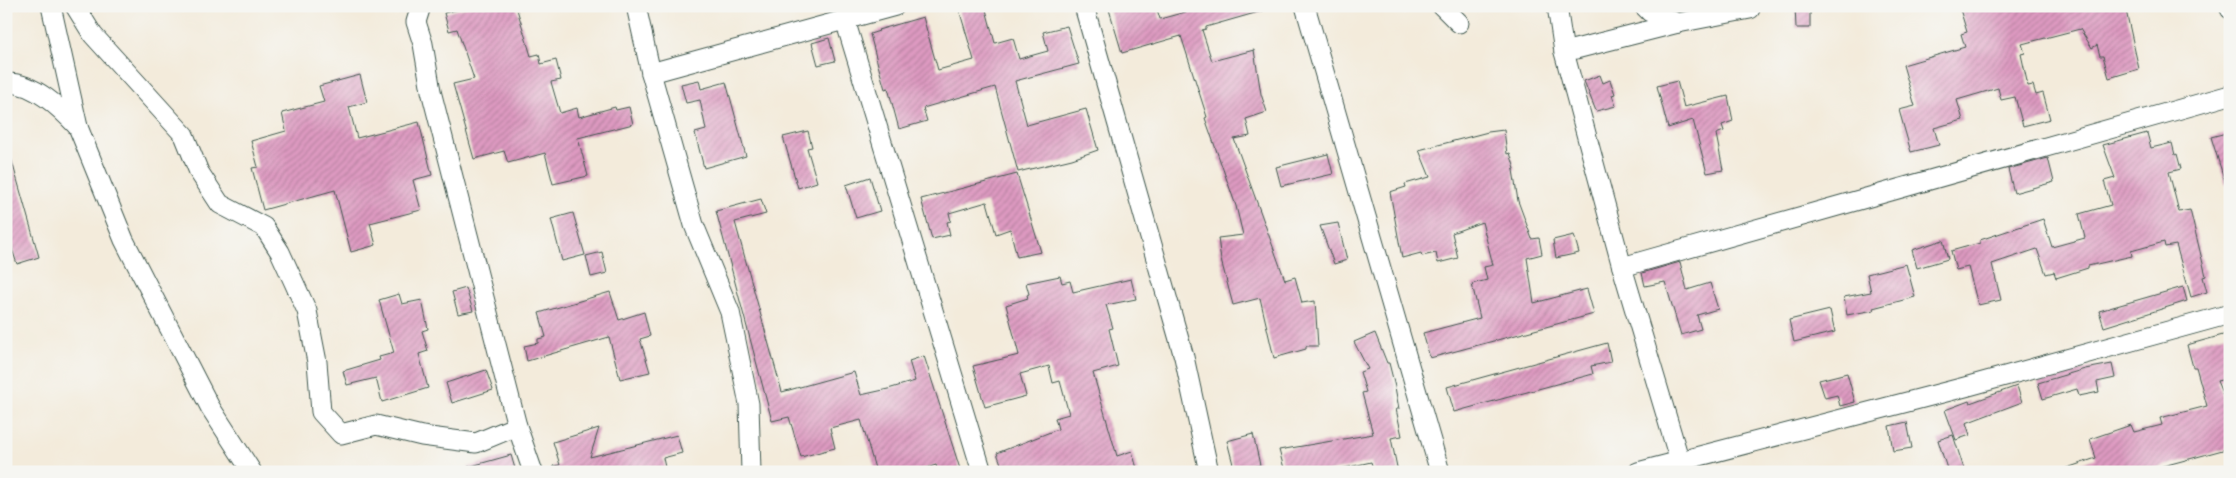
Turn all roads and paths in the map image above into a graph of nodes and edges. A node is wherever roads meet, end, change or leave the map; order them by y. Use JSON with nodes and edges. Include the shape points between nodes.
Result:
{"nodes":[{"id":1,"x":51,"y":6,"type":"edge"},
{"id":2,"x":75,"y":6,"type":"edge"},
{"id":3,"x":421,"y":6,"type":"edge"},
{"id":4,"x":636,"y":6,"type":"edge"},
{"id":5,"x":895,"y":6,"type":"edge"},
{"id":6,"x":1084,"y":6,"type":"edge"},
{"id":7,"x":1305,"y":6,"type":"edge"},
{"id":8,"x":1442,"y":6,"type":"edge"},
{"id":9,"x":1557,"y":6,"type":"edge"},
{"id":10,"x":1644,"y":6,"type":"edge"},
{"id":11,"x":1751,"y":6,"type":"edge"},
{"id":12,"x":845,"y":20,"type":"junction"},
{"id":13,"x":1459,"y":23,"type":"dead end"},
{"id":14,"x":1678,"y":23,"type":"junction"},
{"id":15,"x":1564,"y":52,"type":"junction"},
{"id":16,"x":651,"y":73,"type":"junction"},
{"id":17,"x":6,"y":83,"type":"edge"},
{"id":18,"x":2230,"y":95,"type":"edge"},
{"id":19,"x":78,"y":126,"type":"junction"},
{"id":20,"x":1622,"y":267,"type":"junction"},
{"id":21,"x":2230,"y":314,"type":"edge"},
{"id":22,"x":518,"y":426,"type":"junction"},
{"id":23,"x":1681,"y":466,"type":"edge"},
{"id":24,"x":252,"y":472,"type":"edge"},
{"id":25,"x":533,"y":472,"type":"edge"},
{"id":26,"x":751,"y":472,"type":"edge"},
{"id":27,"x":982,"y":472,"type":"edge"},
{"id":28,"x":1209,"y":472,"type":"edge"},
{"id":29,"x":1440,"y":472,"type":"edge"},
{"id":30,"x":1638,"y":472,"type":"edge"}],
"edges":[{"from":1,"to":19,"type":"street"},
{"from":2,"to":22,"type":"street","via":[[93,35],[184,135],[199,172],[220,204],[264,227],[280,252],[307,311],[317,362],[321,412],[341,434],[376,425],[422,436],[476,443]]},
{"from":3,"to":22,"type":"street","via":[[416,22],[431,91]]},
{"from":4,"to":16,"type":"street"},
{"from":5,"to":12,"type":"street"},
{"from":6,"to":28,"type":"street","via":[[1184,357]]},
{"from":7,"to":29,"type":"street"},
{"from":8,"to":13,"type":"street"},
{"from":9,"to":15,"type":"street"},
{"from":10,"to":14,"type":"street","via":[[1650,12]]},
{"from":11,"to":14,"type":"street"},
{"from":12,"to":16,"type":"street"},
{"from":12,"to":27,"type":"street"},
{"from":14,"to":15,"type":"street"},
{"from":15,"to":20,"type":"street"},
{"from":16,"to":26,"type":"street","via":[[694,225],[730,312],[749,404]]},
{"from":17,"to":19,"type":"street","via":[[14,83],[52,100]]},
{"from":18,"to":20,"type":"street"},
{"from":19,"to":24,"type":"street","via":[[124,240],[150,292],[210,407]]},
{"from":20,"to":23,"type":"street"},
{"from":21,"to":23,"type":"street"},
{"from":22,"to":25,"type":"street"},
{"from":23,"to":30,"type":"street"}]}
